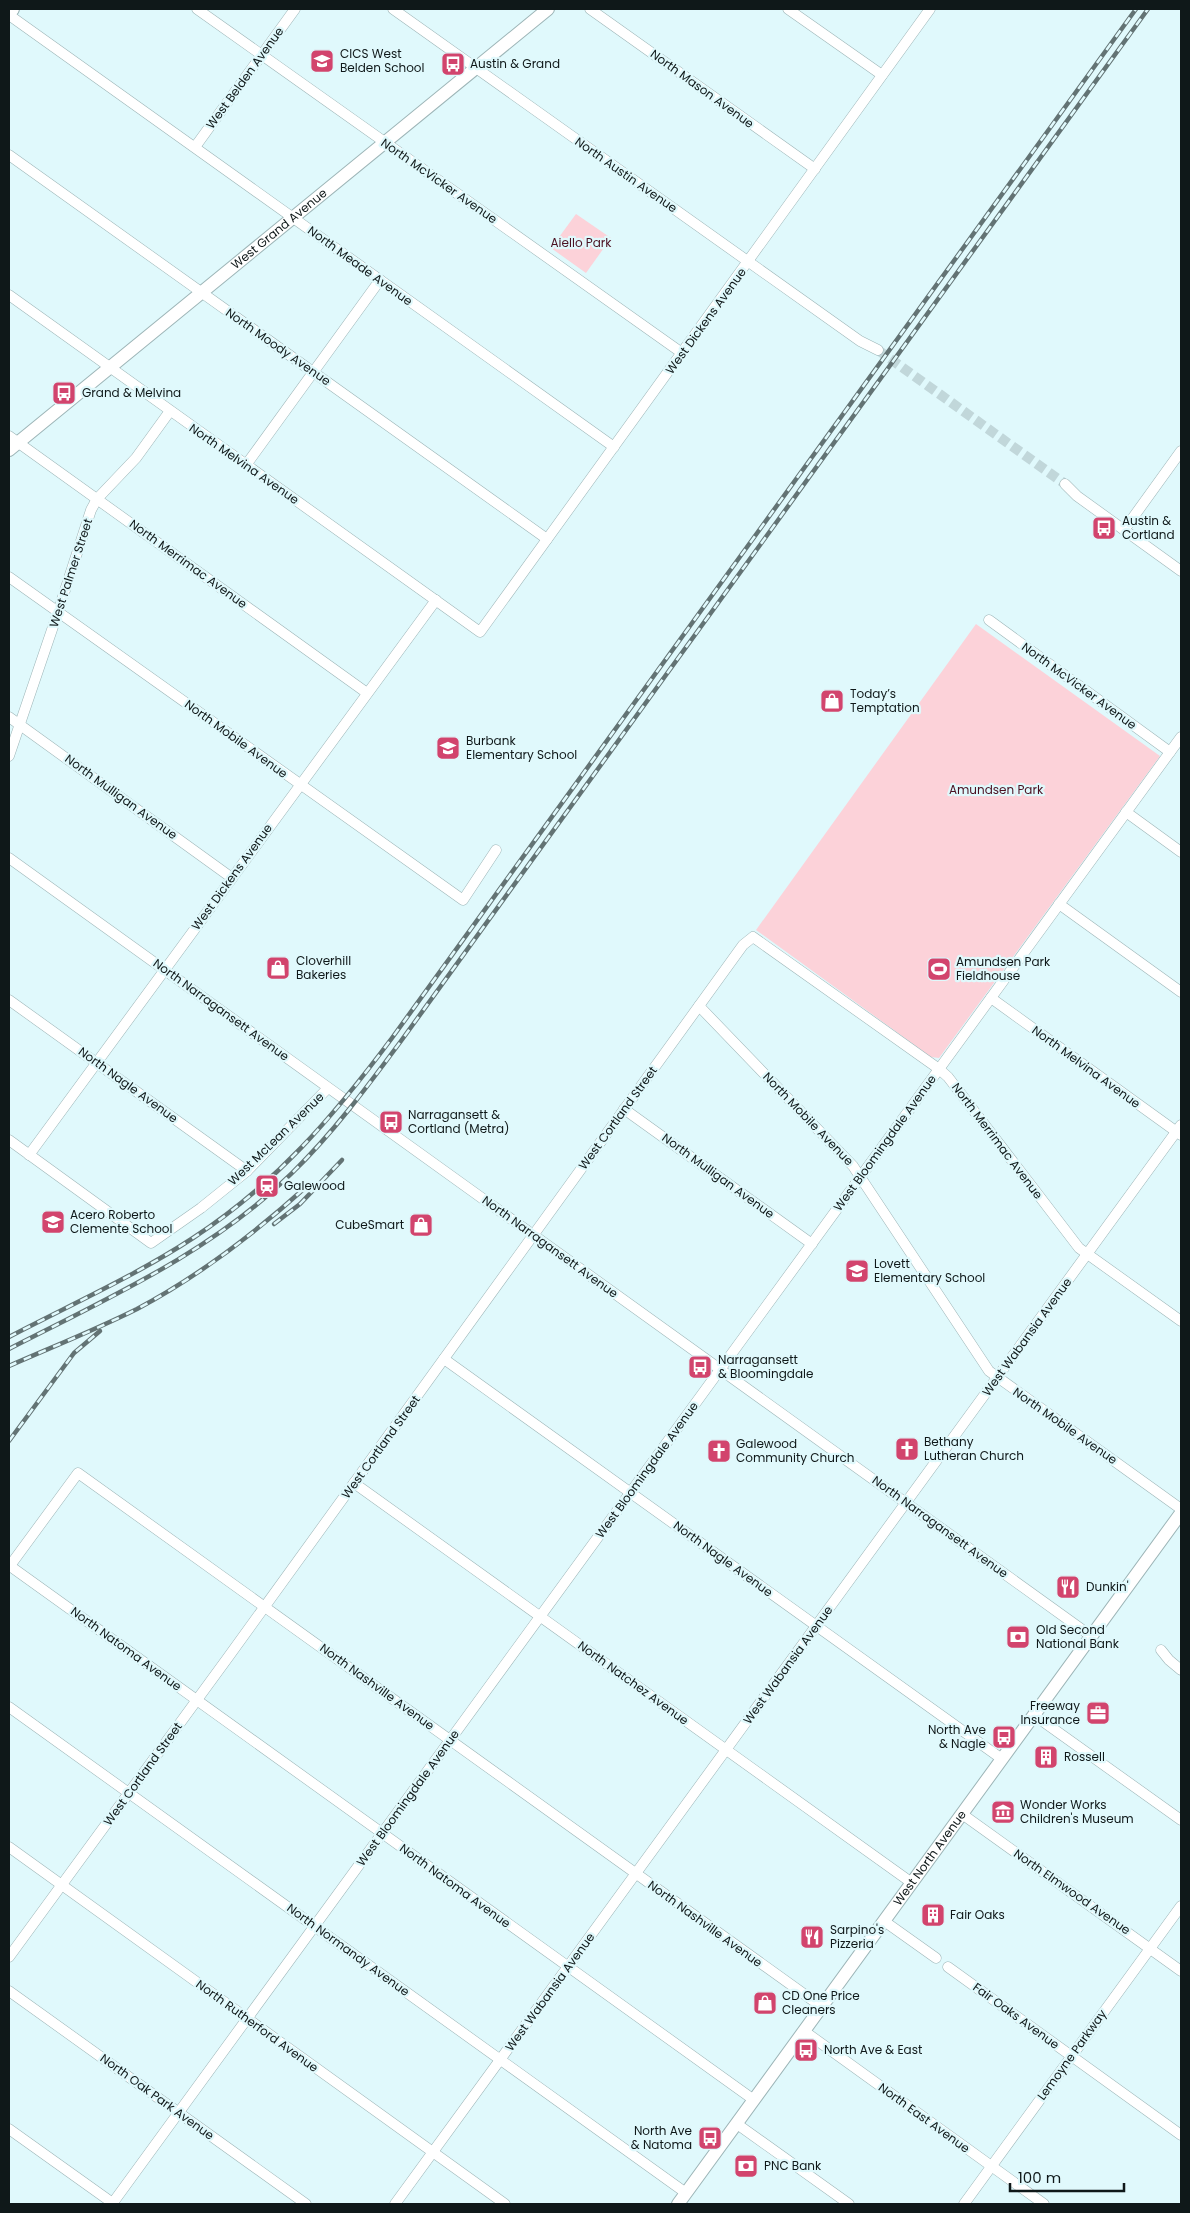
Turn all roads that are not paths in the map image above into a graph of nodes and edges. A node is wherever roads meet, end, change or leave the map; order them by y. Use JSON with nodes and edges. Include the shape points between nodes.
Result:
{"nodes":[{"id":1,"x":13,"y":9,"type":"edge"},
{"id":2,"x":197,"y":9,"type":"edge"},
{"id":3,"x":295,"y":9,"type":"edge"},
{"id":4,"x":393,"y":9,"type":"edge"},
{"id":5,"x":548,"y":9,"type":"edge"},
{"id":6,"x":590,"y":9,"type":"edge"},
{"id":7,"x":788,"y":9,"type":"edge"},
{"id":8,"x":930,"y":9,"type":"edge"},
{"id":9,"x":9,"y":15,"type":"edge"},
{"id":10,"x":262,"y":55,"type":"junction"},
{"id":11,"x":475,"y":68,"type":"junction"},
{"id":12,"x":882,"y":76,"type":"junction"},
{"id":13,"x":385,"y":143,"type":"junction"},
{"id":14,"x":195,"y":148,"type":"junction"},
{"id":15,"x":9,"y":155,"type":"edge"},
{"id":16,"x":815,"y":170,"type":"junction"},
{"id":17,"x":292,"y":217,"type":"junction"},
{"id":18,"x":748,"y":262,"type":"junction"},
{"id":19,"x":380,"y":280,"type":"junction"},
{"id":20,"x":202,"y":293,"type":"junction"},
{"id":21,"x":9,"y":295,"type":"edge"},
{"id":22,"x":682,"y":353,"type":"junction"},
{"id":23,"x":876,"y":353,"type":"tunnel mouth"},
{"id":24,"x":110,"y":368,"type":"junction"},
{"id":25,"x":313,"y":372,"type":"junction"},
{"id":26,"x":170,"y":411,"type":"junction"},
{"id":27,"x":12,"y":443,"type":"edge"},
{"id":28,"x":614,"y":447,"type":"junction"},
{"id":29,"x":1181,"y":451,"type":"edge"},
{"id":30,"x":246,"y":464,"type":"junction"},
{"id":31,"x":1063,"y":487,"type":"tunnel mouth"},
{"id":32,"x":97,"y":499,"type":"junction"},
{"id":33,"x":1124,"y":530,"type":"junction"},
{"id":34,"x":547,"y":539,"type":"junction"},
{"id":35,"x":1181,"y":571,"type":"edge"},
{"id":36,"x":9,"y":577,"type":"edge"},
{"id":37,"x":436,"y":600,"type":"junction"},
{"id":38,"x":58,"y":612,"type":"junction"},
{"id":39,"x":989,"y":620,"type":"dead end"},
{"id":40,"x":480,"y":632,"type":"joint"},
{"id":41,"x":368,"y":693,"type":"junction"},
{"id":42,"x":9,"y":717,"type":"edge"},
{"id":43,"x":19,"y":724,"type":"junction"},
{"id":44,"x":1181,"y":737,"type":"edge"},
{"id":45,"x":1170,"y":752,"type":"junction"},
{"id":46,"x":9,"y":756,"type":"edge"},
{"id":47,"x":300,"y":785,"type":"junction"},
{"id":48,"x":1126,"y":812,"type":"junction"},
{"id":49,"x":496,"y":850,"type":"dead end"},
{"id":50,"x":1181,"y":852,"type":"edge"},
{"id":51,"x":9,"y":858,"type":"edge"},
{"id":52,"x":232,"y":878,"type":"junction"},
{"id":53,"x":1059,"y":904,"type":"junction"},
{"id":54,"x":753,"y":937,"type":"joint"},
{"id":55,"x":164,"y":970,"type":"junction"},
{"id":56,"x":1181,"y":992,"type":"edge"},
{"id":57,"x":991,"y":998,"type":"junction"},
{"id":58,"x":9,"y":1000,"type":"edge"},
{"id":59,"x":699,"y":1006,"type":"junction"},
{"id":60,"x":96,"y":1062,"type":"junction"},
{"id":61,"x":939,"y":1069,"type":"junction"},
{"id":62,"x":328,"y":1088,"type":"junction"},
{"id":63,"x":624,"y":1109,"type":"junction"},
{"id":64,"x":1180,"y":1131,"type":"edge"},
{"id":65,"x":9,"y":1140,"type":"edge"},
{"id":66,"x":29,"y":1155,"type":"junction"},
{"id":67,"x":247,"y":1171,"type":"junction"},
{"id":68,"x":861,"y":1176,"type":"junction"},
{"id":69,"x":534,"y":1235,"type":"junction"},
{"id":70,"x":812,"y":1244,"type":"junction"},
{"id":71,"x":1087,"y":1254,"type":"junction"},
{"id":72,"x":1181,"y":1321,"type":"edge"},
{"id":73,"x":444,"y":1359,"type":"junction"},
{"id":74,"x":720,"y":1369,"type":"junction"},
{"id":75,"x":997,"y":1378,"type":"junction"},
{"id":76,"x":354,"y":1483,"type":"junction"},
{"id":77,"x":630,"y":1493,"type":"junction"},
{"id":78,"x":906,"y":1502,"type":"junction"},
{"id":79,"x":1181,"y":1509,"type":"edge"},
{"id":80,"x":1181,"y":1513,"type":"edge"},
{"id":81,"x":9,"y":1566,"type":"edge"},
{"id":82,"x":265,"y":1607,"type":"junction"},
{"id":83,"x":540,"y":1617,"type":"junction"},
{"id":84,"x":816,"y":1627,"type":"junction"},
{"id":85,"x":1092,"y":1636,"type":"junction"},
{"id":86,"x":1161,"y":1650,"type":"dead end"},
{"id":87,"x":1181,"y":1670,"type":"edge"},
{"id":88,"x":197,"y":1700,"type":"junction"},
{"id":89,"x":9,"y":1707,"type":"edge"},
{"id":90,"x":1034,"y":1715,"type":"junction"},
{"id":91,"x":450,"y":1740,"type":"junction"},
{"id":92,"x":726,"y":1750,"type":"junction"},
{"id":93,"x":1002,"y":1759,"type":"junction"},
{"id":94,"x":129,"y":1793,"type":"junction"},
{"id":95,"x":962,"y":1814,"type":"junction"},
{"id":96,"x":1181,"y":1820,"type":"edge"},
{"id":97,"x":382,"y":1833,"type":"junction"},
{"id":98,"x":9,"y":1848,"type":"edge"},
{"id":99,"x":636,"y":1874,"type":"junction"},
{"id":100,"x":912,"y":1883,"type":"junction"},
{"id":101,"x":61,"y":1885,"type":"junction"},
{"id":102,"x":1181,"y":1906,"type":"edge"},
{"id":103,"x":884,"y":1921,"type":"junction"},
{"id":104,"x":315,"y":1926,"type":"junction"},
{"id":105,"x":1150,"y":1949,"type":"junction"},
{"id":106,"x":9,"y":1957,"type":"edge"},
{"id":107,"x":936,"y":1958,"type":"dead end"},
{"id":108,"x":948,"y":1967,"type":"dead end"},
{"id":109,"x":568,"y":1968,"type":"junction"},
{"id":110,"x":1181,"y":1971,"type":"edge"},
{"id":111,"x":9,"y":1991,"type":"edge"},
{"id":112,"x":822,"y":2007,"type":"junction"},
{"id":113,"x":247,"y":2019,"type":"junction"},
{"id":114,"x":804,"y":2031,"type":"junction"},
{"id":115,"x":1071,"y":2056,"type":"junction"},
{"id":116,"x":500,"y":2060,"type":"junction"},
{"id":117,"x":754,"y":2100,"type":"junction"},
{"id":118,"x":179,"y":2113,"type":"junction"},
{"id":119,"x":737,"y":2124,"type":"junction"},
{"id":120,"x":9,"y":2129,"type":"edge"},
{"id":121,"x":1181,"y":2135,"type":"edge"},
{"id":122,"x":433,"y":2153,"type":"junction"},
{"id":123,"x":992,"y":2166,"type":"junction"},
{"id":124,"x":686,"y":2193,"type":"junction"},
{"id":125,"x":113,"y":2204,"type":"edge"},
{"id":126,"x":306,"y":2204,"type":"edge"},
{"id":127,"x":395,"y":2204,"type":"edge"},
{"id":128,"x":505,"y":2204,"type":"edge"},
{"id":129,"x":678,"y":2204,"type":"edge"},
{"id":130,"x":849,"y":2204,"type":"edge"},
{"id":131,"x":964,"y":2204,"type":"edge"},
{"id":132,"x":1044,"y":2204,"type":"edge"}],
"edges":[{"from":1,"to":9,"type":"main road"},
{"from":2,"to":10,"type":"street","name":"North McVicker Avenue"},
{"from":3,"to":10,"type":"street","name":"West Belden Avenue"},
{"from":4,"to":11,"type":"street","name":"North Austin Avenue"},
{"from":5,"to":11,"type":"main road","name":"West Grand Avenue"},
{"from":6,"to":16,"type":"street","name":"North Mason Avenue"},
{"from":7,"to":12,"type":"street"},
{"from":8,"to":12,"type":"street","name":"West Dickens Avenue"},
{"from":9,"to":14,"type":"street","name":"North Meade Avenue"},
{"from":10,"to":13,"type":"street","name":"North McVicker Avenue"},
{"from":10,"to":14,"type":"street","name":"West Belden Avenue"},
{"from":11,"to":13,"type":"main road","name":"West Grand Avenue"},
{"from":11,"to":18,"type":"street","name":"North Austin Avenue"},
{"from":12,"to":16,"type":"street","name":"West Dickens Avenue"},
{"from":13,"to":17,"type":"main road","name":"West Grand Avenue"},
{"from":13,"to":22,"type":"street","name":"North McVicker Avenue"},
{"from":14,"to":17,"type":"street","name":"North Meade Avenue"},
{"from":15,"to":20,"type":"street","name":"North Moody Avenue"},
{"from":16,"to":18,"type":"street","name":"West Dickens Avenue"},
{"from":17,"to":19,"type":"street","name":"North Meade Avenue"},
{"from":17,"to":20,"type":"main road","name":"West Grand Avenue"},
{"from":18,"to":22,"type":"street","name":"West Dickens Avenue"},
{"from":18,"to":23,"type":"street","name":"North Austin Avenue","via":[[860,341],[866,350]]},
{"from":19,"to":25,"type":"street"},
{"from":19,"to":28,"type":"street","name":"North Meade Avenue"},
{"from":20,"to":24,"type":"main road","name":"West Grand Avenue"},
{"from":20,"to":25,"type":"street","name":"North Moody Avenue"},
{"from":21,"to":24,"type":"street","name":"North Melvina Avenue"},
{"from":22,"to":28,"type":"street","name":"West Dickens Avenue"},
{"from":24,"to":26,"type":"street","name":"North Melvina Avenue"},
{"from":24,"to":27,"type":"main road","name":"West Grand Avenue"},
{"from":25,"to":30,"type":"street"},
{"from":25,"to":34,"type":"street","name":"North Moody Avenue"},
{"from":26,"to":30,"type":"street","name":"North Melvina Avenue"},
{"from":26,"to":32,"type":"street","name":"West Palmer Street","via":[[136,458]]},
{"from":27,"to":32,"type":"street","name":"North Merrimac Avenue"},
{"from":28,"to":34,"type":"street","name":"West Dickens Avenue"},
{"from":29,"to":33,"type":"street"},
{"from":30,"to":37,"type":"street","name":"North Melvina Avenue"},
{"from":31,"to":33,"type":"street","via":[[1068,495],[1077,496]]},
{"from":32,"to":38,"type":"street","name":"West Palmer Street"},
{"from":32,"to":41,"type":"street","name":"North Merrimac Avenue"},
{"from":33,"to":35,"type":"street"},
{"from":34,"to":40,"type":"street","name":"West Dickens Avenue"},
{"from":36,"to":38,"type":"street","name":"North Mobile Avenue"},
{"from":37,"to":40,"type":"street","name":"North Melvina Avenue"},
{"from":37,"to":41,"type":"street","name":"West Dickens Avenue"},
{"from":38,"to":43,"type":"street","name":"West Palmer Street"},
{"from":38,"to":47,"type":"street","name":"North Mobile Avenue"},
{"from":39,"to":45,"type":"street","name":"North McVicker Avenue"},
{"from":41,"to":47,"type":"street","name":"West Dickens Avenue"},
{"from":42,"to":43,"type":"street","name":"North Mulligan Avenue"},
{"from":43,"to":46,"type":"street","name":"West Palmer Street"},
{"from":43,"to":52,"type":"street","name":"North Mulligan Avenue"},
{"from":44,"to":45,"type":"street","name":"West Bloomingdale Avenue"},
{"from":45,"to":48,"type":"street","name":"West Bloomingdale Avenue"},
{"from":47,"to":49,"type":"street","name":"North Mobile Avenue","via":[[463,900]]},
{"from":47,"to":52,"type":"street","name":"West Dickens Avenue"},
{"from":48,"to":50,"type":"street"},
{"from":48,"to":53,"type":"street","name":"West Bloomingdale Avenue"},
{"from":51,"to":55,"type":"street","name":"North Narragansett Avenue"},
{"from":52,"to":55,"type":"street","name":"West Dickens Avenue"},
{"from":53,"to":56,"type":"street"},
{"from":53,"to":57,"type":"street","name":"West Bloomingdale Avenue"},
{"from":54,"to":59,"type":"street","name":"West Cortland Street","via":[[743,945]]},
{"from":54,"to":61,"type":"street","name":"North Merrimac Avenue"},
{"from":55,"to":60,"type":"street","name":"West Dickens Avenue"},
{"from":55,"to":62,"type":"street","name":"North Narragansett Avenue"},
{"from":57,"to":61,"type":"street","name":"West Bloomingdale Avenue"},
{"from":57,"to":64,"type":"street","name":"North Melvina Avenue"},
{"from":58,"to":60,"type":"street","name":"North Nagle Avenue"},
{"from":59,"to":63,"type":"street","name":"West Cortland Street"},
{"from":59,"to":68,"type":"street","name":"North Mobile Avenue"},
{"from":60,"to":66,"type":"street","name":"West Dickens Avenue"},
{"from":60,"to":67,"type":"street","name":"North Nagle Avenue"},
{"from":61,"to":68,"type":"street","name":"West Bloomingdale Avenue"},
{"from":61,"to":71,"type":"street","name":"North Merrimac Avenue"},
{"from":62,"to":67,"type":"street","name":"West McLean Avenue"},
{"from":62,"to":69,"type":"street","name":"North Narragansett Avenue"},
{"from":63,"to":69,"type":"street","name":"West Cortland Street"},
{"from":63,"to":70,"type":"street","name":"North Mulligan Avenue"},
{"from":64,"to":71,"type":"street","name":"West Wabansia Avenue"},
{"from":65,"to":66,"type":"street"},
{"from":66,"to":67,"type":"street","name":"West McLean Avenue","via":[[151,1244]]},
{"from":68,"to":70,"type":"street","name":"West Bloomingdale Avenue"},
{"from":68,"to":75,"type":"street","name":"North Mobile Avenue","via":[[988,1371]]},
{"from":69,"to":73,"type":"street","name":"West Cortland Street"},
{"from":69,"to":74,"type":"street","name":"North Narragansett Avenue"},
{"from":70,"to":74,"type":"street","name":"West Bloomingdale Avenue"},
{"from":71,"to":72,"type":"street","name":"North Merrimac Avenue"},
{"from":71,"to":75,"type":"street","name":"West Wabansia Avenue"},
{"from":73,"to":76,"type":"street","name":"West Cortland Street"},
{"from":73,"to":77,"type":"street","name":"North Nagle Avenue"},
{"from":74,"to":77,"type":"street","name":"West Bloomingdale Avenue"},
{"from":74,"to":78,"type":"street","name":"North Narragansett Avenue"},
{"from":75,"to":78,"type":"street","name":"West Wabansia Avenue"},
{"from":75,"to":79,"type":"street","name":"North Mobile Avenue"},
{"from":76,"to":82,"type":"street","name":"West Cortland Street"},
{"from":76,"to":83,"type":"street","name":"North Natchez Avenue"},
{"from":77,"to":83,"type":"street","name":"West Bloomingdale Avenue"},
{"from":77,"to":84,"type":"street","name":"North Nagle Avenue"},
{"from":78,"to":84,"type":"street","name":"West Wabansia Avenue"},
{"from":78,"to":85,"type":"street","name":"North Narragansett Avenue"},
{"from":80,"to":85,"type":"main road","name":"West North Avenue"},
{"from":81,"to":82,"type":"street","name":"North Nashville Avenue","via":[[78,1473]]},
{"from":81,"to":88,"type":"street","name":"North Natoma Avenue"},
{"from":82,"to":88,"type":"street","name":"West Cortland Street"},
{"from":82,"to":91,"type":"street","name":"North Nashville Avenue"},
{"from":83,"to":91,"type":"street","name":"West Bloomingdale Avenue"},
{"from":83,"to":92,"type":"street","name":"North Natchez Avenue"},
{"from":84,"to":92,"type":"street","name":"West Wabansia Avenue"},
{"from":84,"to":93,"type":"street","name":"North Nagle Avenue"},
{"from":85,"to":90,"type":"main road","name":"West North Avenue"},
{"from":86,"to":87,"type":"street"},
{"from":88,"to":94,"type":"street","name":"West Cortland Street"},
{"from":88,"to":97,"type":"street","name":"North Natoma Avenue"},
{"from":89,"to":94,"type":"street","name":"North Normandy Avenue"},
{"from":90,"to":93,"type":"main road","name":"West North Avenue"},
{"from":90,"to":96,"type":"street"},
{"from":91,"to":97,"type":"street","name":"West Bloomingdale Avenue"},
{"from":91,"to":99,"type":"street","name":"North Nashville Avenue"},
{"from":92,"to":99,"type":"street","name":"West Wabansia Avenue"},
{"from":92,"to":100,"type":"street","name":"North Natchez Avenue"},
{"from":93,"to":95,"type":"main road","name":"West North Avenue"},
{"from":94,"to":101,"type":"street","name":"West Cortland Street"},
{"from":94,"to":104,"type":"street","name":"North Normandy Avenue"},
{"from":95,"to":100,"type":"main road","name":"West North Avenue"},
{"from":95,"to":105,"type":"street","name":"North Elmwood Avenue"},
{"from":97,"to":104,"type":"street","name":"West Bloomingdale Avenue"},
{"from":97,"to":109,"type":"street","name":"North Natoma Avenue"},
{"from":98,"to":101,"type":"street","name":"North Rutherford Avenue"},
{"from":99,"to":109,"type":"street","name":"West Wabansia Avenue"},
{"from":99,"to":112,"type":"street","name":"North Nashville Avenue"},
{"from":100,"to":103,"type":"main road","name":"West North Avenue"},
{"from":101,"to":106,"type":"street","name":"West Cortland Street"},
{"from":101,"to":113,"type":"street","name":"North Rutherford Avenue"},
{"from":102,"to":105,"type":"street","name":"Lemoyne Parkway"},
{"from":103,"to":107,"type":"street"},
{"from":103,"to":112,"type":"main road","name":"West North Avenue"},
{"from":104,"to":113,"type":"street","name":"West Bloomingdale Avenue"},
{"from":104,"to":116,"type":"street","name":"North Normandy Avenue"},
{"from":105,"to":110,"type":"street","name":"North Elmwood Avenue"},
{"from":105,"to":115,"type":"street","name":"Lemoyne Parkway"},
{"from":108,"to":115,"type":"street","name":"Fair Oaks Avenue"},
{"from":109,"to":116,"type":"street","name":"West Wabansia Avenue"},
{"from":109,"to":117,"type":"street","name":"North Natoma Avenue"},
{"from":111,"to":118,"type":"street","name":"North Oak Park Avenue"},
{"from":112,"to":114,"type":"main road","name":"West North Avenue"},
{"from":113,"to":118,"type":"street","name":"West Bloomingdale Avenue"},
{"from":113,"to":122,"type":"street","name":"North Rutherford Avenue"},
{"from":114,"to":117,"type":"main road","name":"West North Avenue"},
{"from":114,"to":123,"type":"street","name":"North East Avenue"},
{"from":115,"to":121,"type":"street","name":"Fair Oaks Avenue"},
{"from":115,"to":123,"type":"street","name":"Lemoyne Parkway"},
{"from":116,"to":122,"type":"street","name":"West Wabansia Avenue"},
{"from":116,"to":124,"type":"street","name":"North Normandy Avenue"},
{"from":117,"to":119,"type":"main road","name":"West North Avenue"},
{"from":118,"to":125,"type":"street","name":"West Bloomingdale Avenue"},
{"from":118,"to":126,"type":"street","name":"North Oak Park Avenue"},
{"from":119,"to":124,"type":"main road","name":"West North Avenue"},
{"from":119,"to":130,"type":"street"},
{"from":120,"to":125,"type":"street"},
{"from":122,"to":127,"type":"street","name":"West Wabansia Avenue"},
{"from":122,"to":128,"type":"street","name":"North Rutherford Avenue"},
{"from":123,"to":131,"type":"street","name":"Lemoyne Parkway"},
{"from":123,"to":132,"type":"street","name":"North East Avenue"},
{"from":124,"to":129,"type":"main road","name":"West North Avenue"}]}
